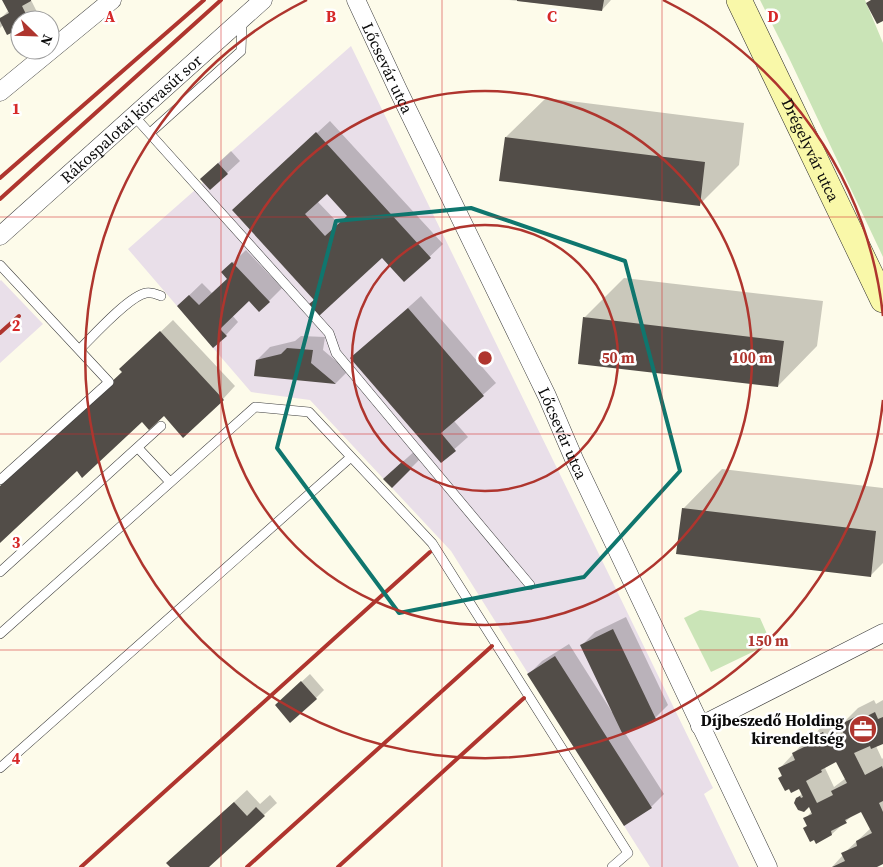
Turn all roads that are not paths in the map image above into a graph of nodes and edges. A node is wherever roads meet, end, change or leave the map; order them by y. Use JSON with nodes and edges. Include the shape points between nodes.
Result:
{"nodes":[{"id":1,"x":112,"y":0,"type":"edge"},
{"id":2,"x":263,"y":0,"type":"edge"},
{"id":3,"x":356,"y":0,"type":"edge"},
{"id":4,"x":739,"y":0,"type":"edge"},
{"id":5,"x":242,"y":19,"type":"junction"},
{"id":6,"x":0,"y":92,"type":"edge"},
{"id":7,"x":134,"y":116,"type":"junction"},
{"id":8,"x":150,"y":133,"type":"junction"},
{"id":9,"x":0,"y":236,"type":"edge"},
{"id":10,"x":0,"y":265,"type":"edge"},
{"id":11,"x":161,"y":296,"type":"dead end"},
{"id":12,"x":883,"y":300,"type":"edge"},
{"id":13,"x":80,"y":349,"type":"junction"},
{"id":14,"x":161,"y":426,"type":"dead end"},
{"id":15,"x":138,"y":448,"type":"junction"},
{"id":16,"x":351,"y":457,"type":"junction"},
{"id":17,"x":0,"y":480,"type":"edge"},
{"id":18,"x":170,"y":482,"type":"junction"},
{"id":19,"x":0,"y":572,"type":"edge"},
{"id":20,"x":530,"y":586,"type":"dead end"},
{"id":21,"x":883,"y":633,"type":"edge"},
{"id":22,"x":0,"y":634,"type":"edge"},
{"id":23,"x":700,"y":726,"type":"junction"},
{"id":24,"x":0,"y":768,"type":"edge"},
{"id":25,"x":612,"y":867,"type":"edge"},
{"id":26,"x":768,"y":867,"type":"edge"}],
"edges":[{"from":1,"to":6,"type":"street"},
{"from":2,"to":5,"type":"street","name":"Rákospalotai körvasút sor"},
{"from":3,"to":23,"type":"street","name":"Lőcsevár utca","via":[[547,396]]},
{"from":4,"to":12,"type":"main road","name":"Drégelyvár utca"},
{"from":5,"to":7,"type":"street","name":"Rákospalotai körvasút sor"},
{"from":5,"to":8,"type":"lane","via":[[241,50]]},
{"from":7,"to":8,"type":"lane"},
{"from":7,"to":9,"type":"street","name":"Rákospalotai körvasút sor"},
{"from":8,"to":20,"type":"lane","via":[[329,333],[336,353]]},
{"from":10,"to":13,"type":"lane"},
{"from":11,"to":13,"type":"lane","via":[[147,293],[131,300]]},
{"from":13,"to":17,"type":"lane","via":[[109,382]]},
{"from":14,"to":15,"type":"lane"},
{"from":15,"to":18,"type":"lane"},
{"from":15,"to":19,"type":"lane"},
{"from":16,"to":18,"type":"lane","via":[[309,412],[255,407]]},
{"from":16,"to":24,"type":"lane"},
{"from":16,"to":25,"type":"lane","via":[[438,552],[628,852]]},
{"from":18,"to":22,"type":"lane"},
{"from":21,"to":23,"type":"street"},
{"from":23,"to":26,"type":"street","name":"Lőcsevár utca"}]}
